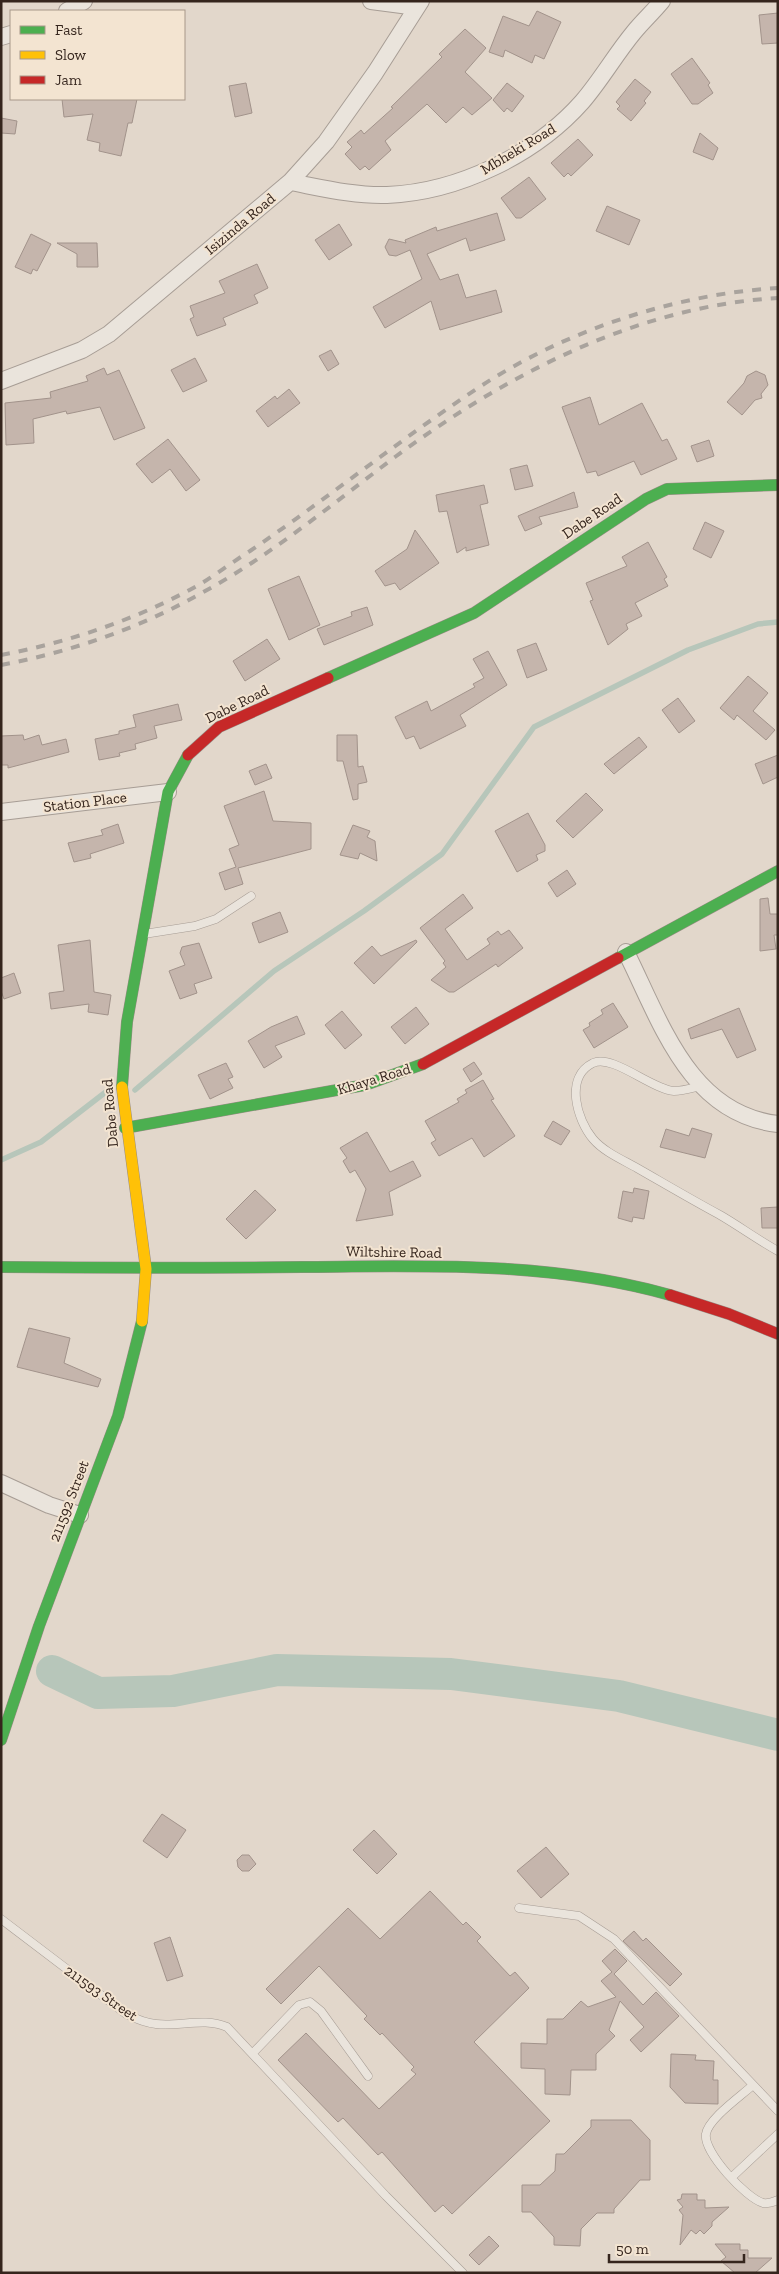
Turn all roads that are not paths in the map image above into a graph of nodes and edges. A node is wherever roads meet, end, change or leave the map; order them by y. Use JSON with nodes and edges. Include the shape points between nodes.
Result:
{"nodes":[{"id":1,"x":84,"y":1,"type":"edge"},
{"id":2,"x":371,"y":1,"type":"edge"},
{"id":3,"x":662,"y":1,"type":"edge"},
{"id":4,"x":419,"y":4,"type":"edge"},
{"id":5,"x":69,"y":10,"type":"edge"},
{"id":6,"x":290,"y":182,"type":"junction"},
{"id":7,"x":1,"y":380,"type":"edge"},
{"id":8,"x":778,"y":485,"type":"edge"},
{"id":9,"x":168,"y":792,"type":"junction"},
{"id":10,"x":1,"y":812,"type":"edge"},
{"id":11,"x":778,"y":871,"type":"edge"},
{"id":12,"x":251,"y":896,"type":"dead end"},
{"id":13,"x":142,"y":935,"type":"junction"},
{"id":14,"x":626,"y":952,"type":"junction"},
{"id":15,"x":700,"y":1086,"type":"junction"},
{"id":16,"x":778,"y":1124,"type":"edge"},
{"id":17,"x":126,"y":1128,"type":"junction"},
{"id":18,"x":778,"y":1251,"type":"edge"},
{"id":19,"x":1,"y":1267,"type":"edge"},
{"id":20,"x":146,"y":1269,"type":"junction"},
{"id":21,"x":778,"y":1334,"type":"edge"},
{"id":22,"x":1,"y":1483,"type":"edge"},
{"id":23,"x":80,"y":1514,"type":"junction"},
{"id":24,"x":1,"y":1740,"type":"edge"},
{"id":25,"x":519,"y":1908,"type":"dead end"},
{"id":26,"x":1,"y":1919,"type":"edge"},
{"id":27,"x":253,"y":2053,"type":"junction"},
{"id":28,"x":368,"y":2076,"type":"dead end"},
{"id":29,"x":753,"y":2085,"type":"junction"},
{"id":30,"x":778,"y":2111,"type":"edge"},
{"id":31,"x":778,"y":2134,"type":"edge"},
{"id":32,"x":732,"y":2177,"type":"junction"},
{"id":33,"x":778,"y":2200,"type":"edge"},
{"id":34,"x":464,"y":2273,"type":"edge"}],
"edges":[{"from":1,"to":5,"type":"street"},
{"from":2,"to":4,"type":"street"},
{"from":3,"to":6,"type":"street","name":"Mbheki Road","via":[[633,33],[598,83],[559,124],[486,171],[441,187],[390,195],[338,192]]},
{"from":4,"to":6,"type":"street","name":"Isizinda Road","via":[[326,142]]},
{"from":6,"to":7,"type":"street","name":"Isizinda Road","via":[[109,334],[82,350]]},
{"from":8,"to":9,"type":"street","name":"Dabe Road","via":[[668,489],[646,499],[474,613],[219,727],[200,740],[184,760]]},
{"from":9,"to":10,"type":"street","name":"Station Place"},
{"from":9,"to":13,"type":"street","name":"Dabe Road"},
{"from":11,"to":14,"type":"street","name":"Khaya Road"},
{"from":12,"to":13,"type":"lane","via":[[216,919]]},
{"from":13,"to":17,"type":"street","name":"Dabe Road","via":[[123,1052],[121,1082]]},
{"from":14,"to":15,"type":"street","via":[[671,1042]]},
{"from":14,"to":17,"type":"street","name":"Khaya Road","via":[[425,1063],[392,1077],[331,1092]]},
{"from":15,"to":16,"type":"street","via":[[732,1111],[759,1122]]},
{"from":15,"to":18,"type":"lane","via":[[674,1091],[656,1086],[611,1063],[595,1062],[583,1070],[576,1081],[576,1098],[581,1120],[593,1140]]},
{"from":17,"to":20,"type":"street","name":"Dabe Road"},
{"from":19,"to":20,"type":"street","name":"Wiltshire Road"},
{"from":20,"to":21,"type":"street","name":"Wiltshire Road","via":[[384,1267],[515,1269],[575,1275],[684,1299]]},
{"from":20,"to":23,"type":"street","name":"211592 Street","via":[[144,1312],[136,1351],[118,1416]]},
{"from":22,"to":23,"type":"street","via":[[49,1505]]},
{"from":23,"to":24,"type":"street","name":"211592 Street"},
{"from":25,"to":29,"type":"lane","via":[[578,1916],[614,1940]]},
{"from":26,"to":27,"type":"lane","name":"211593 Street","via":[[126,2014],[142,2022],[156,2024],[216,2022],[235,2034]]},
{"from":27,"to":28,"type":"lane","via":[[298,2005],[310,2002],[321,2011]]},
{"from":27,"to":34,"type":"lane","via":[[386,2196]]},
{"from":29,"to":30,"type":"lane"},
{"from":29,"to":32,"type":"lane","via":[[720,2114],[706,2133],[707,2148]]},
{"from":31,"to":32,"type":"lane"},
{"from":32,"to":33,"type":"lane","via":[[762,2203]]}]}
